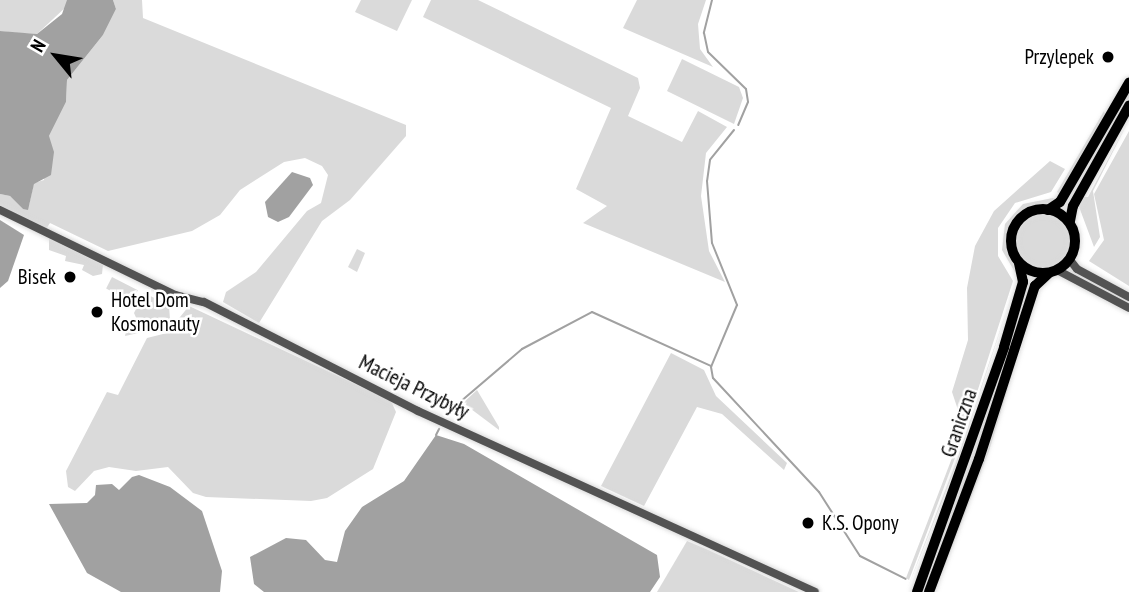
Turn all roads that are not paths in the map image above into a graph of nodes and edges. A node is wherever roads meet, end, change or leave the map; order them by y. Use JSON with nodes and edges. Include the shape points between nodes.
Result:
{"nodes":[{"id":1,"x":1129,"y":83,"type":"edge"},
{"id":2,"x":1129,"y":106,"type":"edge"},
{"id":3,"x":0,"y":210,"type":"edge"},
{"id":4,"x":1048,"y":210,"type":"junction"},
{"id":5,"x":1069,"y":221,"type":"junction"},
{"id":6,"x":1070,"y":260,"type":"junction"},
{"id":7,"x":1018,"y":263,"type":"junction"},
{"id":8,"x":1053,"y":272,"type":"junction"},
{"id":9,"x":1129,"y":297,"type":"edge"},
{"id":10,"x":1129,"y":308,"type":"edge"},
{"id":11,"x":815,"y":592,"type":"edge"},
{"id":12,"x":917,"y":592,"type":"edge"},
{"id":13,"x":929,"y":592,"type":"edge"}],
"edges":[{"from":1,"to":4,"type":"main road","via":[[1060,202]]},
{"from":2,"to":5,"type":"main road"},
{"from":3,"to":11,"type":"street","name":"Macieja Przybyły","via":[[175,295],[204,302],[418,411]]},
{"from":4,"to":5,"type":"main road"},
{"from":4,"to":7,"type":"main road","via":[[1033,211],[1017,223],[1011,243]]},
{"from":5,"to":6,"type":"main road","via":[[1076,244]]},
{"from":6,"to":8,"type":"main road"},
{"from":6,"to":9,"type":"street","via":[[1080,271]]},
{"from":7,"to":8,"type":"main road","via":[[1032,272]]},
{"from":7,"to":12,"type":"main road","name":"Graniczna","via":[[1023,280],[1012,324]]},
{"from":8,"to":10,"type":"street"},
{"from":8,"to":13,"type":"main road","name":"Graniczna","via":[[1036,284],[979,459]]}]}
